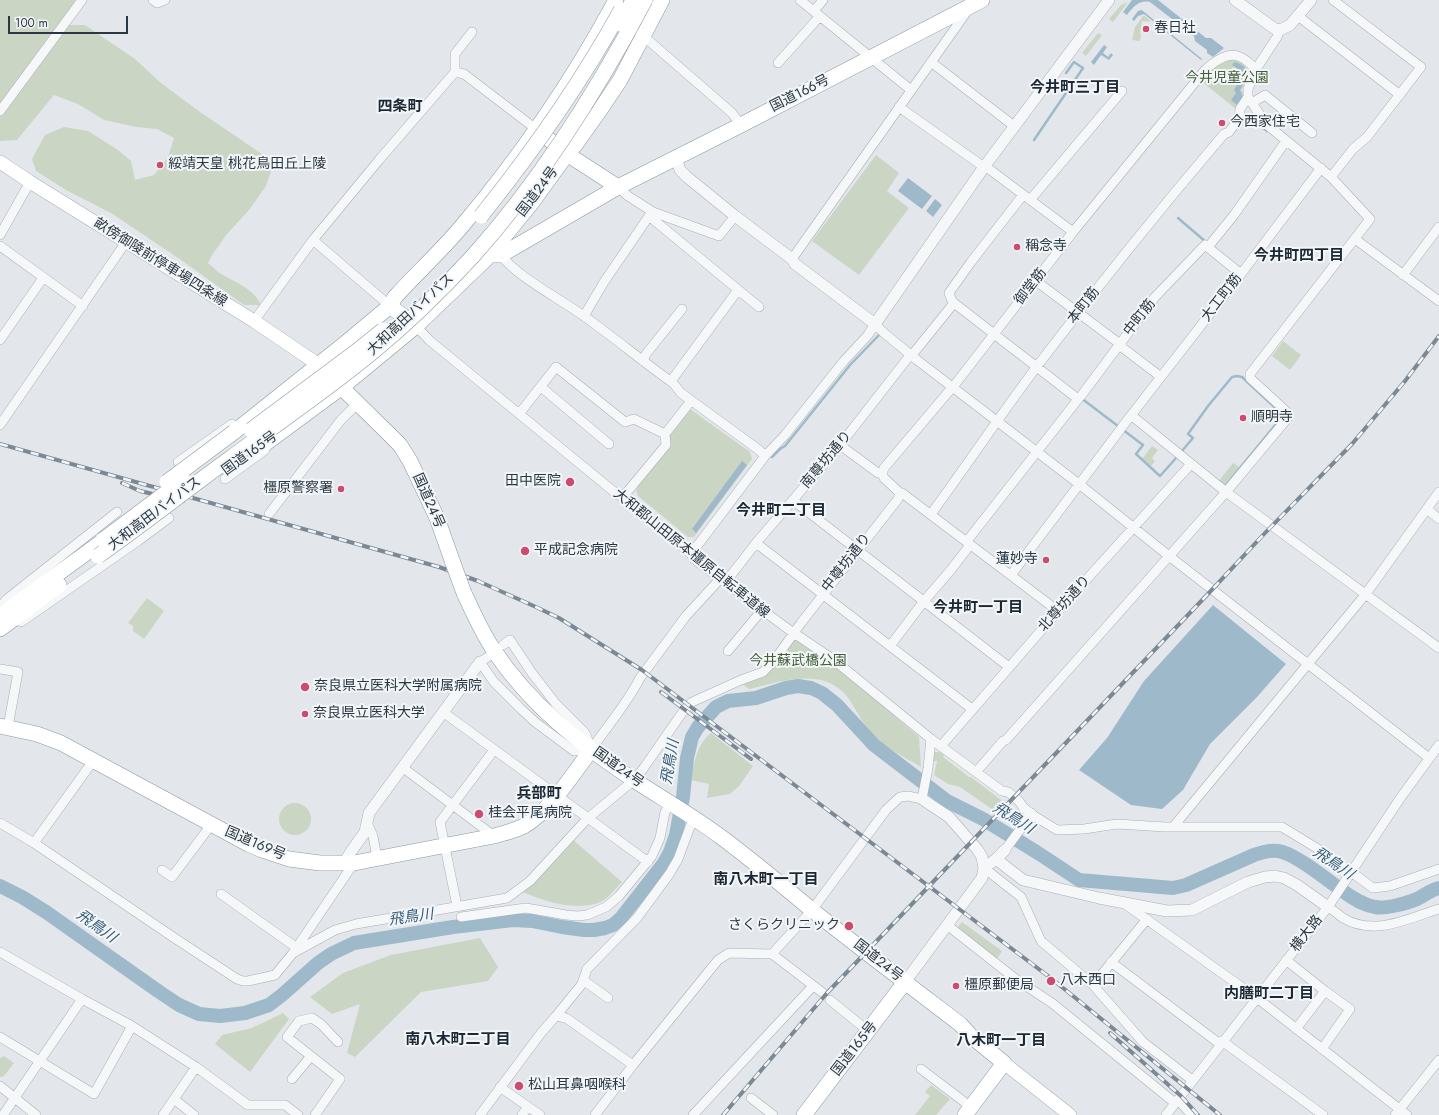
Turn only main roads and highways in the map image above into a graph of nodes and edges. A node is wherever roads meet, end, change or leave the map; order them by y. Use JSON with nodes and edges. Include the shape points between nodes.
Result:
{"nodes":[{"id":1,"x":626,"y":0,"type":"edge"},
{"id":2,"x":633,"y":0,"type":"edge"},
{"id":3,"x":645,"y":0,"type":"edge"},
{"id":4,"x":655,"y":0,"type":"edge"},
{"id":5,"x":662,"y":0,"type":"edge"},
{"id":6,"x":976,"y":3,"type":"edge"},
{"id":7,"x":613,"y":5,"type":"edge"},
{"id":8,"x":639,"y":38,"type":"junction"},
{"id":9,"x":536,"y":130,"type":"junction"},
{"id":10,"x":567,"y":154,"type":"junction"},
{"id":11,"x":0,"y":162,"type":"edge"},
{"id":12,"x":618,"y":187,"type":"junction"},
{"id":13,"x":485,"y":260,"type":"junction"},
{"id":14,"x":390,"y":306,"type":"junction"},
{"id":15,"x":416,"y":326,"type":"junction"},
{"id":16,"x":332,"y":376,"type":"junction"},
{"id":17,"x":96,"y":549,"type":"junction"},
{"id":18,"x":0,"y":616,"type":"edge"},
{"id":19,"x":0,"y":631,"type":"edge"},
{"id":20,"x":4,"y":727,"type":"edge"},
{"id":21,"x":591,"y":750,"type":"junction"},
{"id":22,"x":906,"y":982,"type":"junction"},
{"id":23,"x":1004,"y":1063,"type":"junction"},
{"id":24,"x":968,"y":1111,"type":"edge"},
{"id":25,"x":804,"y":1115,"type":"edge"},
{"id":26,"x":1070,"y":1115,"type":"edge"}],
"edges":[{"from":1,"to":14,"type":"highway","bridge":true,"via":[[578,84],[529,154],[456,246],[429,274]]},
{"from":2,"to":16,"type":"highway","name":"大和高田バイパス","bridge":true,"via":[[576,102],[520,184],[489,223],[420,297]]},
{"from":3,"to":16,"type":"highway","name":"大和高田バイパス","bridge":true,"via":[[576,120],[497,229],[412,317],[369,355]]},
{"from":4,"to":8,"type":"highway"},
{"from":5,"to":8,"type":"highway"},
{"from":6,"to":12,"type":"highway","name":"国道166号"},
{"from":7,"to":9,"type":"highway","via":[[562,93]]},
{"from":8,"to":10,"type":"highway","name":"国道24号"},
{"from":9,"to":10,"type":"highway"},
{"from":9,"to":14,"type":"highway","via":[[461,227],[395,296]]},
{"from":10,"to":12,"type":"highway"},
{"from":10,"to":13,"type":"highway","name":"国道24号"},
{"from":11,"to":16,"type":"main road","name":"畝傍御陵前停車場四条線","via":[[254,321]]},
{"from":12,"to":13,"type":"highway","name":"国道166号","via":[[501,255],[490,255]]},
{"from":13,"to":15,"type":"highway","name":"国道24号"},
{"from":14,"to":15,"type":"highway"},
{"from":14,"to":16,"type":"highway"},
{"from":15,"to":16,"type":"highway","name":"国道24号"},
{"from":16,"to":17,"type":"highway","name":"大和高田バイパス","bridge":true,"via":[[142,525]]},
{"from":16,"to":17,"type":"highway","name":"国道165号","bridge":true,"via":[[234,432],[145,498]]},
{"from":16,"to":17,"type":"highway","name":"国道165号","bridge":true,"via":[[318,405],[258,449],[135,538]]},
{"from":16,"to":21,"type":"highway","name":"国道24号","bridge":true,"via":[[400,445],[410,461],[437,518],[464,593],[492,649],[527,693],[560,726]]},
{"from":17,"to":18,"type":"highway","name":"国道165号"},
{"from":17,"to":19,"type":"highway","name":"国道165号"},
{"from":20,"to":21,"type":"highway","name":"国道169号","via":[[51,739],[75,750],[211,825],[262,850],[289,859],[320,863],[349,863],[445,846],[494,836],[525,825],[556,796]]},
{"from":21,"to":22,"type":"highway","name":"国道24号","via":[[691,816],[754,862]]},
{"from":22,"to":23,"type":"highway","name":"国道24号","via":[[960,1024]]},
{"from":22,"to":25,"type":"highway","name":"国道165号"},
{"from":23,"to":24,"type":"highway"},
{"from":23,"to":26,"type":"main road"}]}
